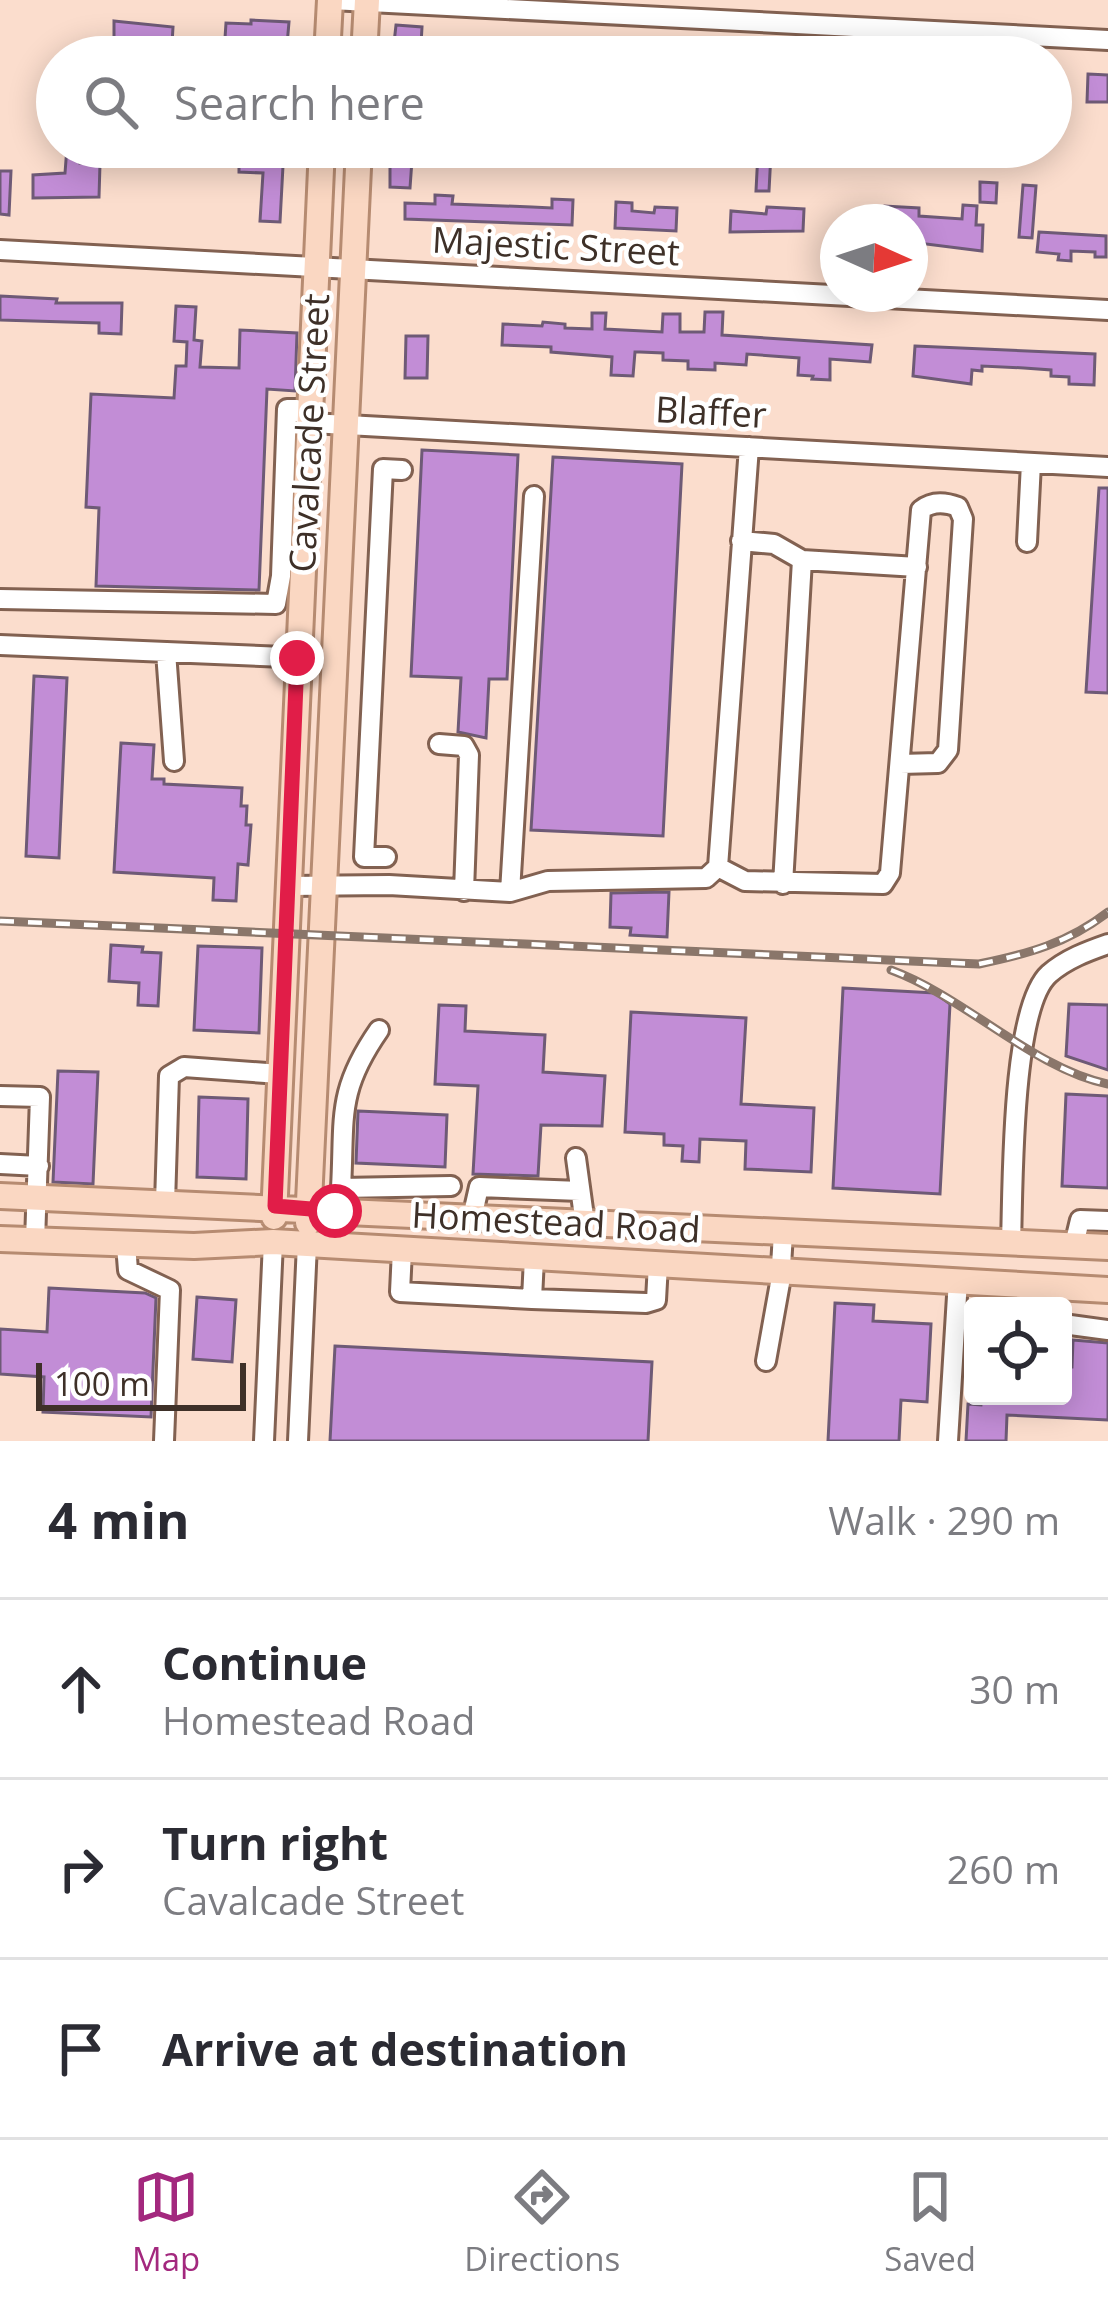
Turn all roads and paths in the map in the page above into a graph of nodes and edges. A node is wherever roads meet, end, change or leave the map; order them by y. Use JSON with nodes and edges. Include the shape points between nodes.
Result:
{"nodes":[{"id":1,"x":330,"y":0,"type":"edge"},
{"id":2,"x":759,"y":0,"type":"edge"},
{"id":3,"x":367,"y":1,"type":"edge"},
{"id":4,"x":758,"y":22,"type":"junction"},
{"id":5,"x":328,"y":36,"type":"edge"},
{"id":6,"x":365,"y":36,"type":"edge"},
{"id":7,"x":1030,"y":36,"type":"edge"},
{"id":8,"x":1072,"y":38,"type":"edge"},
{"id":9,"x":1108,"y":40,"type":"edge"},
{"id":10,"x":321,"y":168,"type":"edge"},
{"id":11,"x":358,"y":168,"type":"edge"},
{"id":12,"x":0,"y":250,"type":"edge"},
{"id":13,"x":317,"y":266,"type":"junction"},
{"id":14,"x":352,"y":268,"type":"junction"},
{"id":15,"x":1108,"y":310,"type":"edge"},
{"id":16,"x":310,"y":423,"type":"junction"},
{"id":17,"x":344,"y":424,"type":"junction"},
{"id":18,"x":748,"y":447,"type":"junction"},
{"id":19,"x":1031,"y":463,"type":"junction"},
{"id":20,"x":1108,"y":467,"type":"edge"},
{"id":21,"x":402,"y":470,"type":"dead end"},
{"id":22,"x":534,"y":496,"type":"dead end"},
{"id":23,"x":741,"y":541,"type":"junction"},
{"id":24,"x":1027,"y":542,"type":"dead end"},
{"id":25,"x":802,"y":560,"type":"junction"},
{"id":26,"x":917,"y":567,"type":"junction"},
{"id":27,"x":0,"y":598,"type":"edge"},
{"id":28,"x":288,"y":602,"type":"junction"},
{"id":29,"x":336,"y":617,"type":"junction"},
{"id":30,"x":374,"y":619,"type":"junction"},
{"id":31,"x":0,"y":645,"type":"edge"},
{"id":32,"x":166,"y":652,"type":"junction"},
{"id":33,"x":297,"y":658,"type":"junction"},
{"id":34,"x":334,"y":659,"type":"junction"},
{"id":35,"x":440,"y":744,"type":"dead end"},
{"id":36,"x":174,"y":760,"type":"dead end"},
{"id":37,"x":900,"y":764,"type":"junction"},
{"id":38,"x":386,"y":857,"type":"dead end"},
{"id":39,"x":718,"y":867,"type":"junction"},
{"id":40,"x":783,"y":884,"type":"junction"},
{"id":41,"x":288,"y":886,"type":"junction"},
{"id":42,"x":325,"y":886,"type":"junction"},
{"id":43,"x":464,"y":891,"type":"junction"},
{"id":44,"x":510,"y":892,"type":"junction"},
{"id":45,"x":1108,"y":944,"type":"edge"},
{"id":46,"x":379,"y":1030,"type":"dead end"},
{"id":47,"x":280,"y":1074,"type":"junction"},
{"id":48,"x":0,"y":1096,"type":"edge"},
{"id":49,"x":576,"y":1158,"type":"dead end"},
{"id":50,"x":0,"y":1164,"type":"edge"},
{"id":51,"x":39,"y":1166,"type":"junction"},
{"id":52,"x":451,"y":1186,"type":"dead end"},
{"id":53,"x":580,"y":1191,"type":"junction"},
{"id":54,"x":19,"y":1197,"type":"edge"},
{"id":55,"x":378,"y":1201,"type":"junction"},
{"id":56,"x":165,"y":1203,"type":"junction"},
{"id":57,"x":275,"y":1206,"type":"junction"},
{"id":58,"x":309,"y":1209,"type":"junction"},
{"id":59,"x":472,"y":1219,"type":"junction"},
{"id":60,"x":1108,"y":1221,"type":"edge"},
{"id":61,"x":556,"y":1223,"type":"junction"},
{"id":62,"x":586,"y":1224,"type":"junction"},
{"id":63,"x":783,"y":1232,"type":"junction"},
{"id":64,"x":811,"y":1234,"type":"junction"},
{"id":65,"x":17,"y":1240,"type":"edge"},
{"id":66,"x":998,"y":1240,"type":"junction"},
{"id":67,"x":273,"y":1242,"type":"junction"},
{"id":68,"x":307,"y":1244,"type":"junction"},
{"id":69,"x":126,"y":1245,"type":"junction"},
{"id":70,"x":1074,"y":1245,"type":"junction"},
{"id":71,"x":1108,"y":1247,"type":"edge"},
{"id":72,"x":402,"y":1250,"type":"junction"},
{"id":73,"x":546,"y":1259,"type":"junction"},
{"id":74,"x":658,"y":1264,"type":"junction"},
{"id":75,"x":781,"y":1269,"type":"junction"},
{"id":76,"x":808,"y":1270,"type":"junction"},
{"id":77,"x":958,"y":1280,"type":"junction"},
{"id":78,"x":986,"y":1282,"type":"junction"},
{"id":79,"x":1108,"y":1290,"type":"edge"},
{"id":80,"x":1046,"y":1296,"type":"edge"},
{"id":81,"x":532,"y":1299,"type":"junction"},
{"id":82,"x":1072,"y":1325,"type":"edge"},
{"id":83,"x":1108,"y":1330,"type":"edge"},
{"id":84,"x":766,"y":1361,"type":"dead end"},
{"id":85,"x":164,"y":1441,"type":"edge"},
{"id":86,"x":264,"y":1441,"type":"edge"},
{"id":87,"x":298,"y":1441,"type":"edge"},
{"id":88,"x":948,"y":1441,"type":"edge"}],
"edges":[{"from":1,"to":3,"type":"street"},
{"from":1,"to":5,"type":"main road"},
{"from":2,"to":4,"type":"street"},
{"from":3,"to":4,"type":"street"},
{"from":3,"to":6,"type":"main road"},
{"from":4,"to":7,"type":"street"},
{"from":8,"to":9,"type":"street"},
{"from":10,"to":13,"type":"main road","name":"Cavalcade Street"},
{"from":11,"to":14,"type":"main road","name":"Cavalcade Street"},
{"from":12,"to":13,"type":"street","name":"Majestic Street"},
{"from":13,"to":14,"type":"street","name":"Majestic Street"},
{"from":13,"to":16,"type":"main road","name":"Cavalcade Street"},
{"from":14,"to":15,"type":"street","name":"Majestic Street"},
{"from":14,"to":17,"type":"main road","name":"Cavalcade Street"},
{"from":16,"to":17,"type":"street","name":"Blaffer"},
{"from":16,"to":28,"type":"main road","name":"Cavalcade Street"},
{"from":17,"to":18,"type":"street","name":"Blaffer"},
{"from":17,"to":29,"type":"main road","name":"Cavalcade Street"},
{"from":18,"to":19,"type":"street","name":"Blaffer"},
{"from":18,"to":23,"type":"street"},
{"from":19,"to":20,"type":"street","name":"Blaffer"},
{"from":19,"to":24,"type":"street"},
{"from":21,"to":30,"type":"street","via":[[383,469]]},
{"from":22,"to":44,"type":"street"},
{"from":23,"to":25,"type":"street","via":[[774,544]]},
{"from":23,"to":39,"type":"street"},
{"from":25,"to":26,"type":"street"},
{"from":25,"to":40,"type":"street"},
{"from":26,"to":37,"type":"street"},
{"from":26,"to":37,"type":"street","via":[[922,510],[958,507],[948,750],[938,763]]},
{"from":27,"to":28,"type":"street"},
{"from":28,"to":33,"type":"main road","name":"Cavalcade Street"},
{"from":29,"to":30,"type":"street"},
{"from":29,"to":34,"type":"main road","name":"Cavalcade Street"},
{"from":30,"to":38,"type":"street","via":[[364,856]]},
{"from":31,"to":32,"type":"street"},
{"from":32,"to":33,"type":"street"},
{"from":32,"to":36,"type":"street"},
{"from":33,"to":34,"type":"street"},
{"from":33,"to":41,"type":"main road","name":"Cavalcade Street"},
{"from":34,"to":42,"type":"main road","name":"Cavalcade Street"},
{"from":35,"to":43,"type":"street","via":[[464,746],[469,755]]},
{"from":37,"to":40,"type":"street","via":[[883,884]]},
{"from":39,"to":40,"type":"street"},
{"from":39,"to":44,"type":"street","via":[[706,878],[548,881]]},
{"from":41,"to":42,"type":"street"},
{"from":41,"to":47,"type":"main road","name":"Cavalcade Street"},
{"from":42,"to":43,"type":"street"},
{"from":42,"to":58,"type":"main road","name":"Cavalcade Street"},
{"from":43,"to":44,"type":"street"},
{"from":45,"to":66,"type":"street","via":[[1046,976],[1022,1042]]},
{"from":46,"to":55,"type":"street","via":[[354,1066],[344,1102],[341,1188]]},
{"from":47,"to":56,"type":"street","via":[[184,1066],[169,1076]]},
{"from":47,"to":57,"type":"main road","name":"Cavalcade Street"},
{"from":48,"to":51,"type":"street","via":[[40,1096]]},
{"from":49,"to":53,"type":"street"},
{"from":50,"to":51,"type":"street"},
{"from":51,"to":54,"type":"street"},
{"from":52,"to":55,"type":"street","via":[[396,1184]]},
{"from":53,"to":59,"type":"street","via":[[479,1186]]},
{"from":53,"to":62,"type":"street"},
{"from":54,"to":56,"type":"main road","name":"Homestead Road"},
{"from":54,"to":65,"type":"main road"},
{"from":55,"to":58,"type":"main road","name":"Homestead Road"},
{"from":55,"to":59,"type":"main road","name":"Homestead Road"},
{"from":56,"to":57,"type":"main road","name":"Homestead Road"},
{"from":57,"to":58,"type":"main road","name":"Homestead Road"},
{"from":57,"to":67,"type":"main road","name":"Cavalcade Street"},
{"from":58,"to":68,"type":"main road","name":"Cavalcade Street"},
{"from":59,"to":61,"type":"main road","name":"Homestead Road"},
{"from":60,"to":70,"type":"street","via":[[1080,1220]]},
{"from":61,"to":62,"type":"main road","name":"Homestead Road"},
{"from":61,"to":73,"type":"main road"},
{"from":62,"to":63,"type":"main road","name":"Homestead Road"},
{"from":63,"to":64,"type":"main road","name":"Homestead Road"},
{"from":63,"to":75,"type":"street"},
{"from":64,"to":66,"type":"main road","name":"Homestead Road"},
{"from":64,"to":76,"type":"main road"},
{"from":65,"to":69,"type":"main road","name":"Homestead Road"},
{"from":66,"to":70,"type":"main road","name":"Homestead Road"},
{"from":66,"to":78,"type":"main road"},
{"from":67,"to":68,"type":"main road","name":"Homestead Road"},
{"from":67,"to":69,"type":"main road","name":"Homestead Road"},
{"from":67,"to":86,"type":"street","name":"Cavalcade Street"},
{"from":68,"to":72,"type":"main road","name":"Homestead Road"},
{"from":68,"to":87,"type":"street","name":"Cavalcade Street"},
{"from":69,"to":85,"type":"street","via":[[128,1270],[170,1290]]},
{"from":70,"to":71,"type":"main road","name":"Homestead Road"},
{"from":72,"to":73,"type":"main road","name":"Homestead Road"},
{"from":72,"to":81,"type":"street","via":[[400,1292]]},
{"from":73,"to":74,"type":"main road","name":"Homestead Road"},
{"from":73,"to":81,"type":"street"},
{"from":74,"to":75,"type":"main road","name":"Homestead Road"},
{"from":74,"to":81,"type":"street","via":[[656,1300],[646,1303]]},
{"from":75,"to":76,"type":"main road","name":"Homestead Road"},
{"from":75,"to":84,"type":"street"},
{"from":76,"to":77,"type":"main road","name":"Homestead Road"},
{"from":77,"to":78,"type":"main road","name":"Homestead Road"},
{"from":77,"to":88,"type":"street"},
{"from":78,"to":80,"type":"main road","name":"Homestead Road"},
{"from":79,"to":80,"type":"main road","name":"Homestead Road"},
{"from":82,"to":83,"type":"street"}]}
